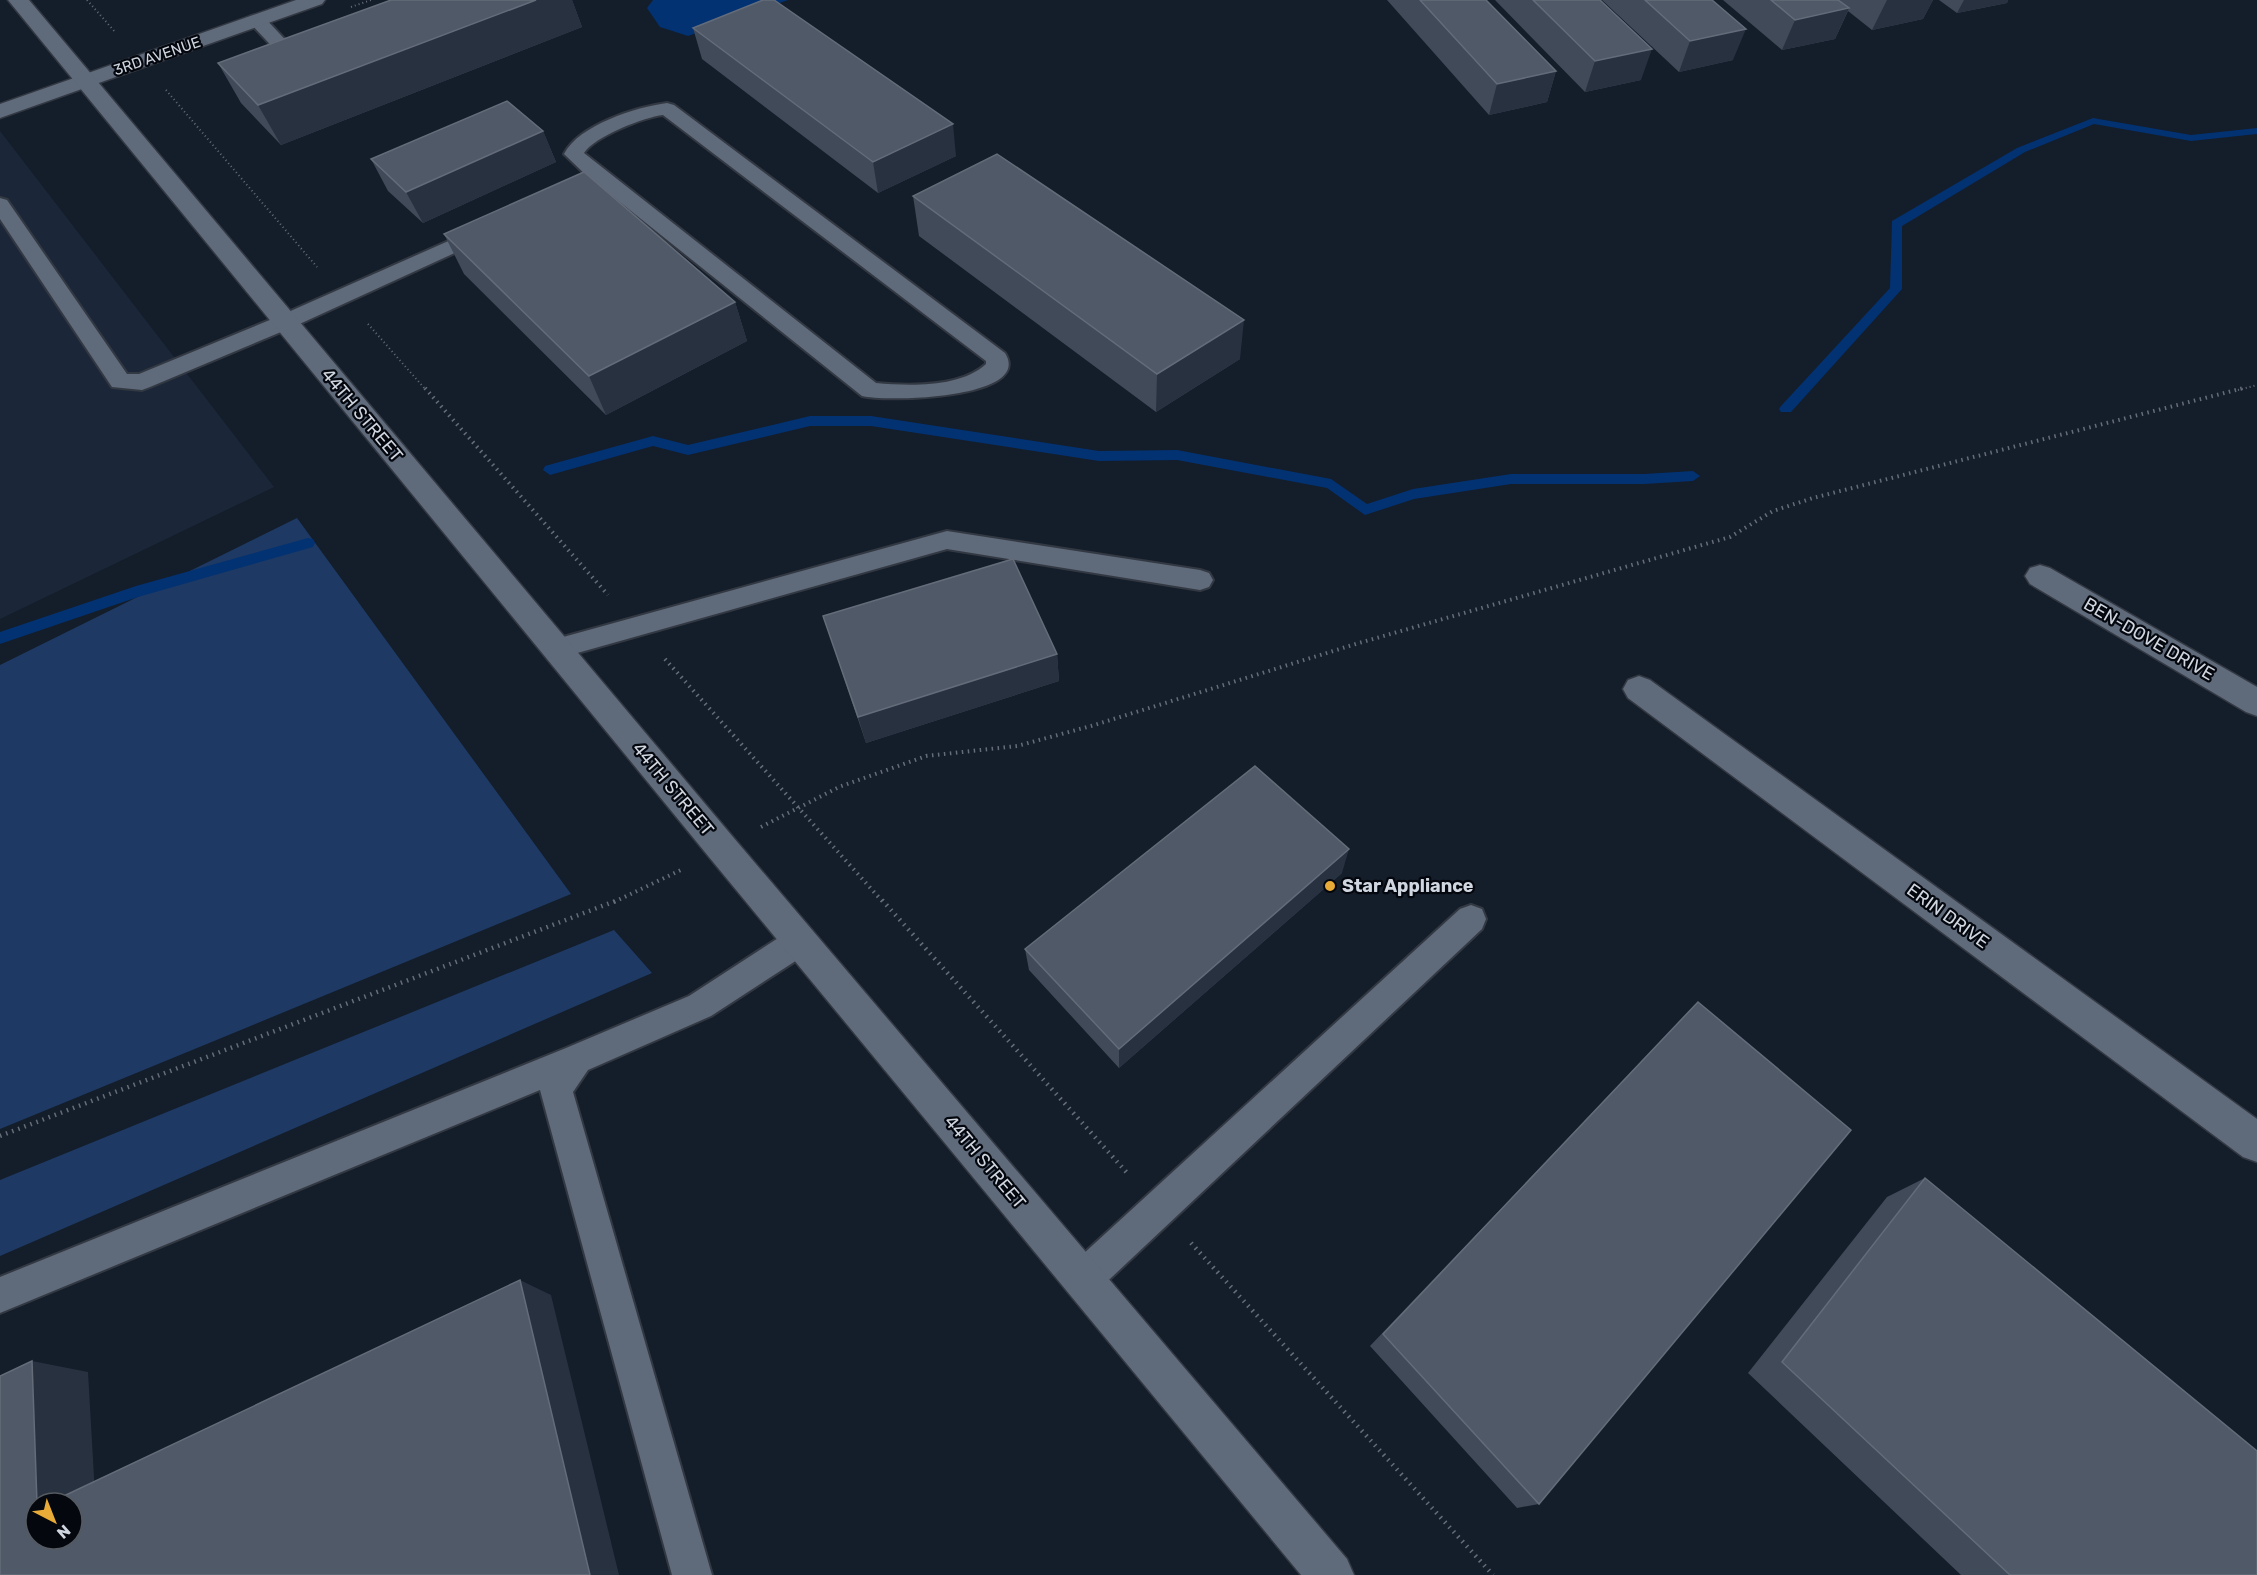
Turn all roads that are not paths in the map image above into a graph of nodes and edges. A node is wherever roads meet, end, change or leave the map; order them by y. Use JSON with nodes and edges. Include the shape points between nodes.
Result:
{"nodes":[{"id":1,"x":18,"y":0,"type":"edge"},
{"id":2,"x":315,"y":0,"type":"edge"},
{"id":3,"x":257,"y":20,"type":"junction"},
{"id":4,"x":315,"y":66,"type":"edge"},
{"id":5,"x":85,"y":81,"type":"junction"},
{"id":6,"x":0,"y":111,"type":"edge"},
{"id":7,"x":603,"y":179,"type":"junction"},
{"id":8,"x":548,"y":203,"type":"edge"},
{"id":9,"x":0,"y":204,"type":"edge"},
{"id":10,"x":505,"y":223,"type":"edge"},
{"id":11,"x":285,"y":322,"type":"junction"},
{"id":12,"x":2040,"y":576,"type":"dead end"},
{"id":13,"x":1200,"y":580,"type":"dead end"},
{"id":14,"x":556,"y":649,"type":"junction"},
{"id":15,"x":1640,"y":689,"type":"dead end"},
{"id":16,"x":2257,"y":703,"type":"edge"},
{"id":17,"x":1472,"y":919,"type":"dead end"},
{"id":18,"x":800,"y":941,"type":"junction"},
{"id":19,"x":577,"y":1059,"type":"junction"},
{"id":20,"x":2257,"y":1143,"type":"edge"},
{"id":21,"x":1083,"y":1279,"type":"junction"},
{"id":22,"x":0,"y":1295,"type":"edge"},
{"id":23,"x":692,"y":1575,"type":"edge"},
{"id":24,"x":1331,"y":1575,"type":"edge"}],
"edges":[{"from":1,"to":5,"type":"street","name":"44TH STREET"},
{"from":2,"to":3,"type":"street","name":"3RD AVENUE"},
{"from":3,"to":4,"type":"lane","via":[[304,70]]},
{"from":3,"to":5,"type":"street","name":"3RD AVENUE"},
{"from":5,"to":6,"type":"street","name":"3RD AVENUE"},
{"from":5,"to":11,"type":"street","name":"44TH STREET"},
{"from":7,"to":7,"type":"lane","via":[[870,390],[955,387],[980,381],[997,366],[997,358],[667,109],[637,116],[578,146],[574,154]]},
{"from":7,"to":8,"type":"lane"},
{"from":9,"to":11,"type":"lane","via":[[120,382],[142,382]]},
{"from":10,"to":11,"type":"lane"},
{"from":11,"to":14,"type":"street","name":"44TH STREET"},
{"from":12,"to":16,"type":"street","name":"BEN-DOVE DRIVE"},
{"from":13,"to":14,"type":"lane","via":[[947,540]]},
{"from":14,"to":18,"type":"street","name":"44TH STREET"},
{"from":15,"to":20,"type":"street","name":"ERIN DRIVE"},
{"from":17,"to":21,"type":"lane"},
{"from":18,"to":19,"type":"lane","via":[[700,1006]]},
{"from":18,"to":21,"type":"street","name":"44TH STREET"},
{"from":19,"to":22,"type":"lane"},
{"from":19,"to":23,"type":"lane","via":[[556,1089]]},
{"from":21,"to":24,"type":"street","name":"44TH STREET"}]}
